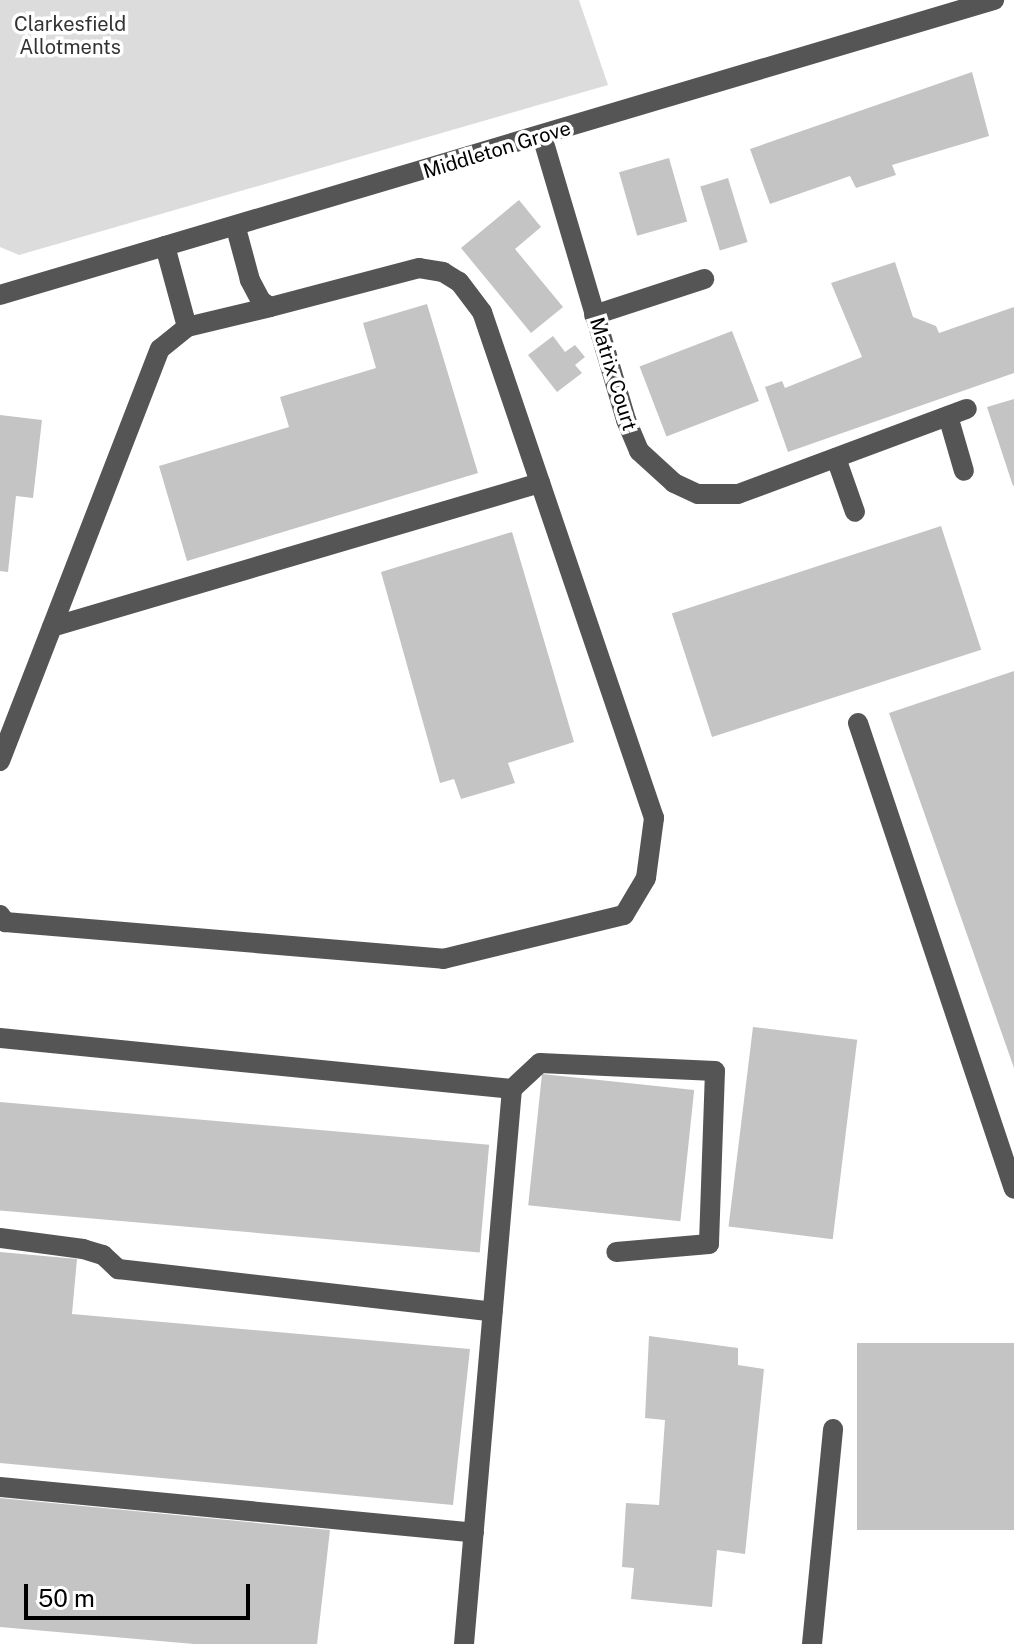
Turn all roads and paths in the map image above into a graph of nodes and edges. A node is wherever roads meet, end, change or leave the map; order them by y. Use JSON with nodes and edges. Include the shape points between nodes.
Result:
{"nodes":[{"id":1,"x":994,"y":0,"type":"edge"},
{"id":2,"x":542,"y":136,"type":"junction"},
{"id":3,"x":236,"y":228,"type":"junction"},
{"id":4,"x":165,"y":246,"type":"junction"},
{"id":5,"x":704,"y":279,"type":"dead end"},
{"id":6,"x":0,"y":295,"type":"edge"},
{"id":7,"x":270,"y":307,"type":"junction"},
{"id":8,"x":594,"y":315,"type":"junction"},
{"id":9,"x":187,"y":327,"type":"junction"},
{"id":10,"x":836,"y":458,"type":"junction"},
{"id":11,"x":964,"y":471,"type":"dead end"},
{"id":12,"x":540,"y":483,"type":"junction"},
{"id":13,"x":855,"y":512,"type":"dead end"},
{"id":14,"x":52,"y":627,"type":"junction"},
{"id":15,"x":858,"y":723,"type":"dead end"},
{"id":16,"x":0,"y":761,"type":"edge"},
{"id":17,"x":0,"y":915,"type":"edge"},
{"id":18,"x":0,"y":1038,"type":"edge"},
{"id":19,"x":512,"y":1089,"type":"junction"},
{"id":20,"x":1014,"y":1189,"type":"edge"},
{"id":21,"x":0,"y":1238,"type":"edge"},
{"id":22,"x":616,"y":1252,"type":"dead end"},
{"id":23,"x":493,"y":1312,"type":"junction"},
{"id":24,"x":833,"y":1429,"type":"dead end"},
{"id":25,"x":0,"y":1487,"type":"edge"},
{"id":26,"x":474,"y":1533,"type":"junction"},
{"id":27,"x":464,"y":1644,"type":"edge"},
{"id":28,"x":812,"y":1644,"type":"edge"}],
"edges":[{"from":1,"to":2,"type":"street","name":"Middleton Grove"},
{"from":2,"to":3,"type":"street","name":"Middleton Grove"},
{"from":2,"to":8,"type":"street","name":"Matrix Court"},
{"from":3,"to":4,"type":"street","name":"Middleton Grove"},
{"from":3,"to":7,"type":"street","via":[[250,280]]},
{"from":4,"to":6,"type":"street","name":"Middleton Grove"},
{"from":4,"to":9,"type":"street"},
{"from":5,"to":8,"type":"street"},
{"from":7,"to":9,"type":"street"},
{"from":7,"to":12,"type":"street","via":[[419,268],[451,277],[482,312]]},
{"from":8,"to":10,"type":"street","name":"Matrix Court","via":[[639,451],[674,483],[721,497]]},
{"from":9,"to":14,"type":"street","via":[[160,349]]},
{"from":10,"to":11,"type":"street","name":"Matrix Court","via":[[958,413]]},
{"from":10,"to":13,"type":"street"},
{"from":12,"to":14,"type":"street"},
{"from":12,"to":17,"type":"street","via":[[654,818],[646,878],[624,915],[443,959],[5,922]]},
{"from":14,"to":16,"type":"street"},
{"from":15,"to":20,"type":"street"},
{"from":18,"to":19,"type":"street"},
{"from":19,"to":22,"type":"street","via":[[540,1063],[715,1071],[709,1244]]},
{"from":19,"to":23,"type":"street"},
{"from":21,"to":23,"type":"street","via":[[83,1249],[103,1255],[118,1269]]},
{"from":23,"to":26,"type":"street"},
{"from":24,"to":28,"type":"street"},
{"from":25,"to":26,"type":"street"},
{"from":26,"to":27,"type":"street"}]}
